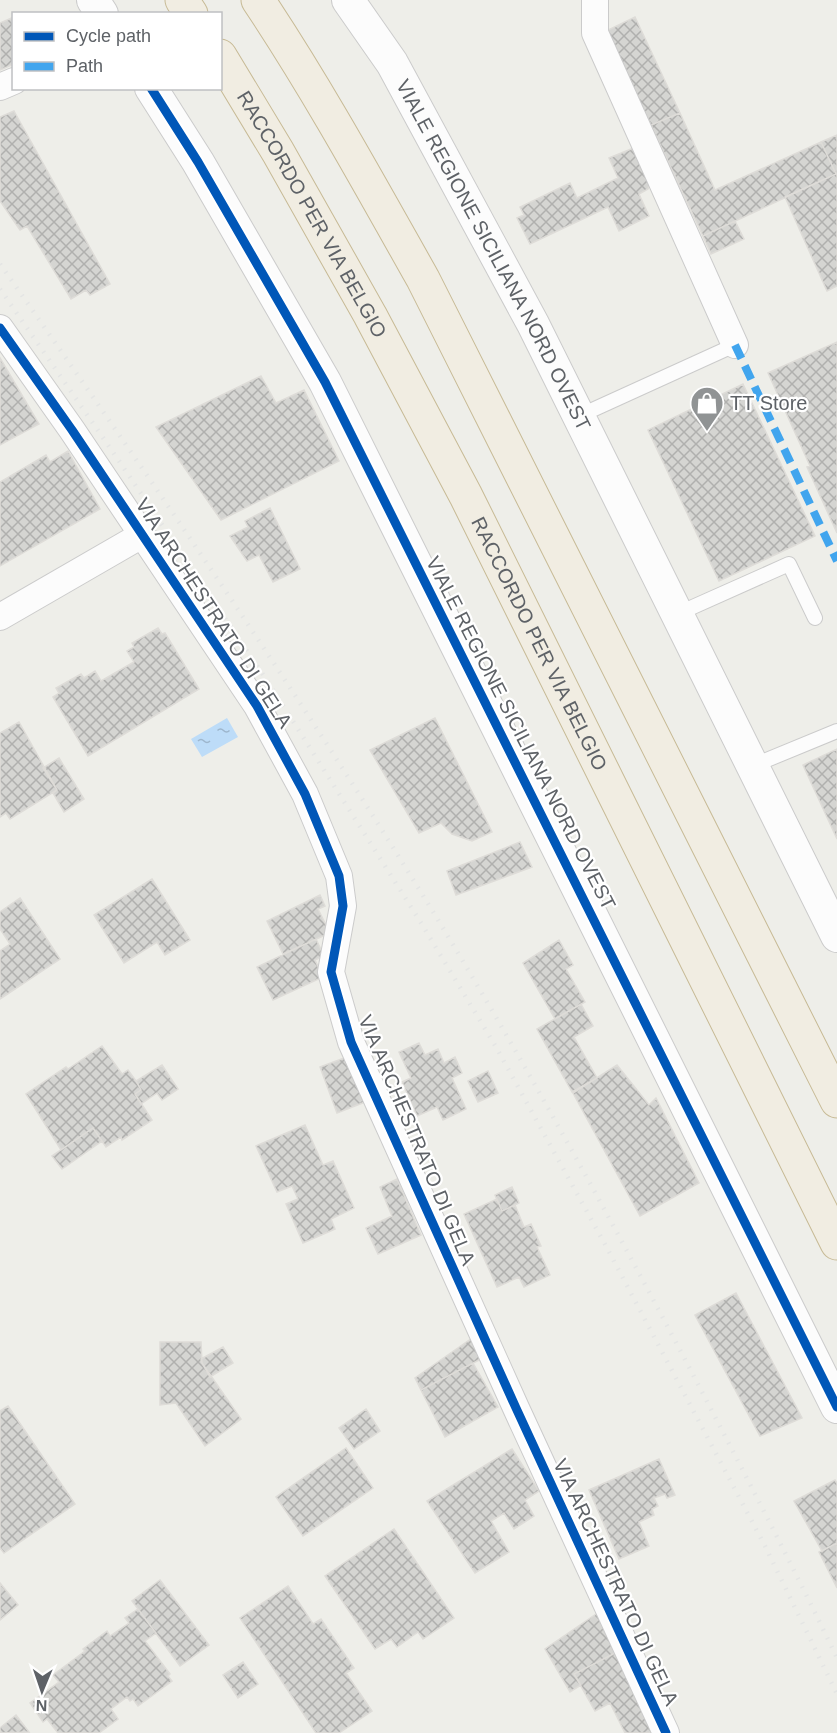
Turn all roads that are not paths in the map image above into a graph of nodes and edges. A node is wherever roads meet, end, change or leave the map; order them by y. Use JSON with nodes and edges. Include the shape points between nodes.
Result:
{"nodes":[{"id":1,"x":258,"y":0,"type":"edge"},
{"id":2,"x":348,"y":0,"type":"edge"},
{"id":3,"x":595,"y":0,"type":"edge"},
{"id":4,"x":222,"y":59,"type":"edge"},
{"id":5,"x":152,"y":90,"type":"edge"},
{"id":6,"x":0,"y":328,"type":"edge"},
{"id":7,"x":735,"y":345,"type":"joint"},
{"id":8,"x":579,"y":416,"type":"junction"},
{"id":9,"x":142,"y":535,"type":"junction"},
{"id":10,"x":677,"y":614,"type":"junction"},
{"id":11,"x":0,"y":617,"type":"edge"},
{"id":12,"x":815,"y":618,"type":"dead end"},
{"id":13,"x":837,"y":731,"type":"edge"},
{"id":14,"x":752,"y":766,"type":"junction"},
{"id":15,"x":837,"y":936,"type":"edge"},
{"id":16,"x":837,"y":1101,"type":"edge"},
{"id":17,"x":837,"y":1243,"type":"edge"},
{"id":18,"x":837,"y":1407,"type":"edge"},
{"id":19,"x":666,"y":1733,"type":"edge"}],
"edges":[{"from":1,"to":16,"type":"highway","via":[[295,55],[423,279]]},
{"from":2,"to":8,"type":"street","name":"VIALE REGIONE SICILIANA NORD OVEST","via":[[392,63]]},
{"from":3,"to":7,"type":"street","via":[[595,33]]},
{"from":4,"to":17,"type":"highway","name":"RACCORDO PER VIA BELGIO","via":[[370,315],[456,476]]},
{"from":5,"to":18,"type":"street","name":"VIALE REGIONE SICILIANA NORD OVEST","via":[[325,382]]},
{"from":6,"to":9,"type":"street","name":"VIA ARCHESTRATO DI GELA"},
{"from":7,"to":8,"type":"lane"},
{"from":8,"to":10,"type":"street","name":"VIALE REGIONE SICILIANA NORD OVEST"},
{"from":9,"to":11,"type":"street"},
{"from":9,"to":19,"type":"street","name":"VIA ARCHESTRATO DI GELA","via":[[258,706],[305,794],[339,876],[343,906],[332,972],[351,1042]]},
{"from":10,"to":12,"type":"lane","via":[[789,564]]},
{"from":10,"to":14,"type":"street","name":"VIALE REGIONE SICILIANA NORD OVEST"},
{"from":13,"to":14,"type":"lane"},
{"from":14,"to":15,"type":"street","name":"VIALE REGIONE SICILIANA NORD OVEST"}]}
